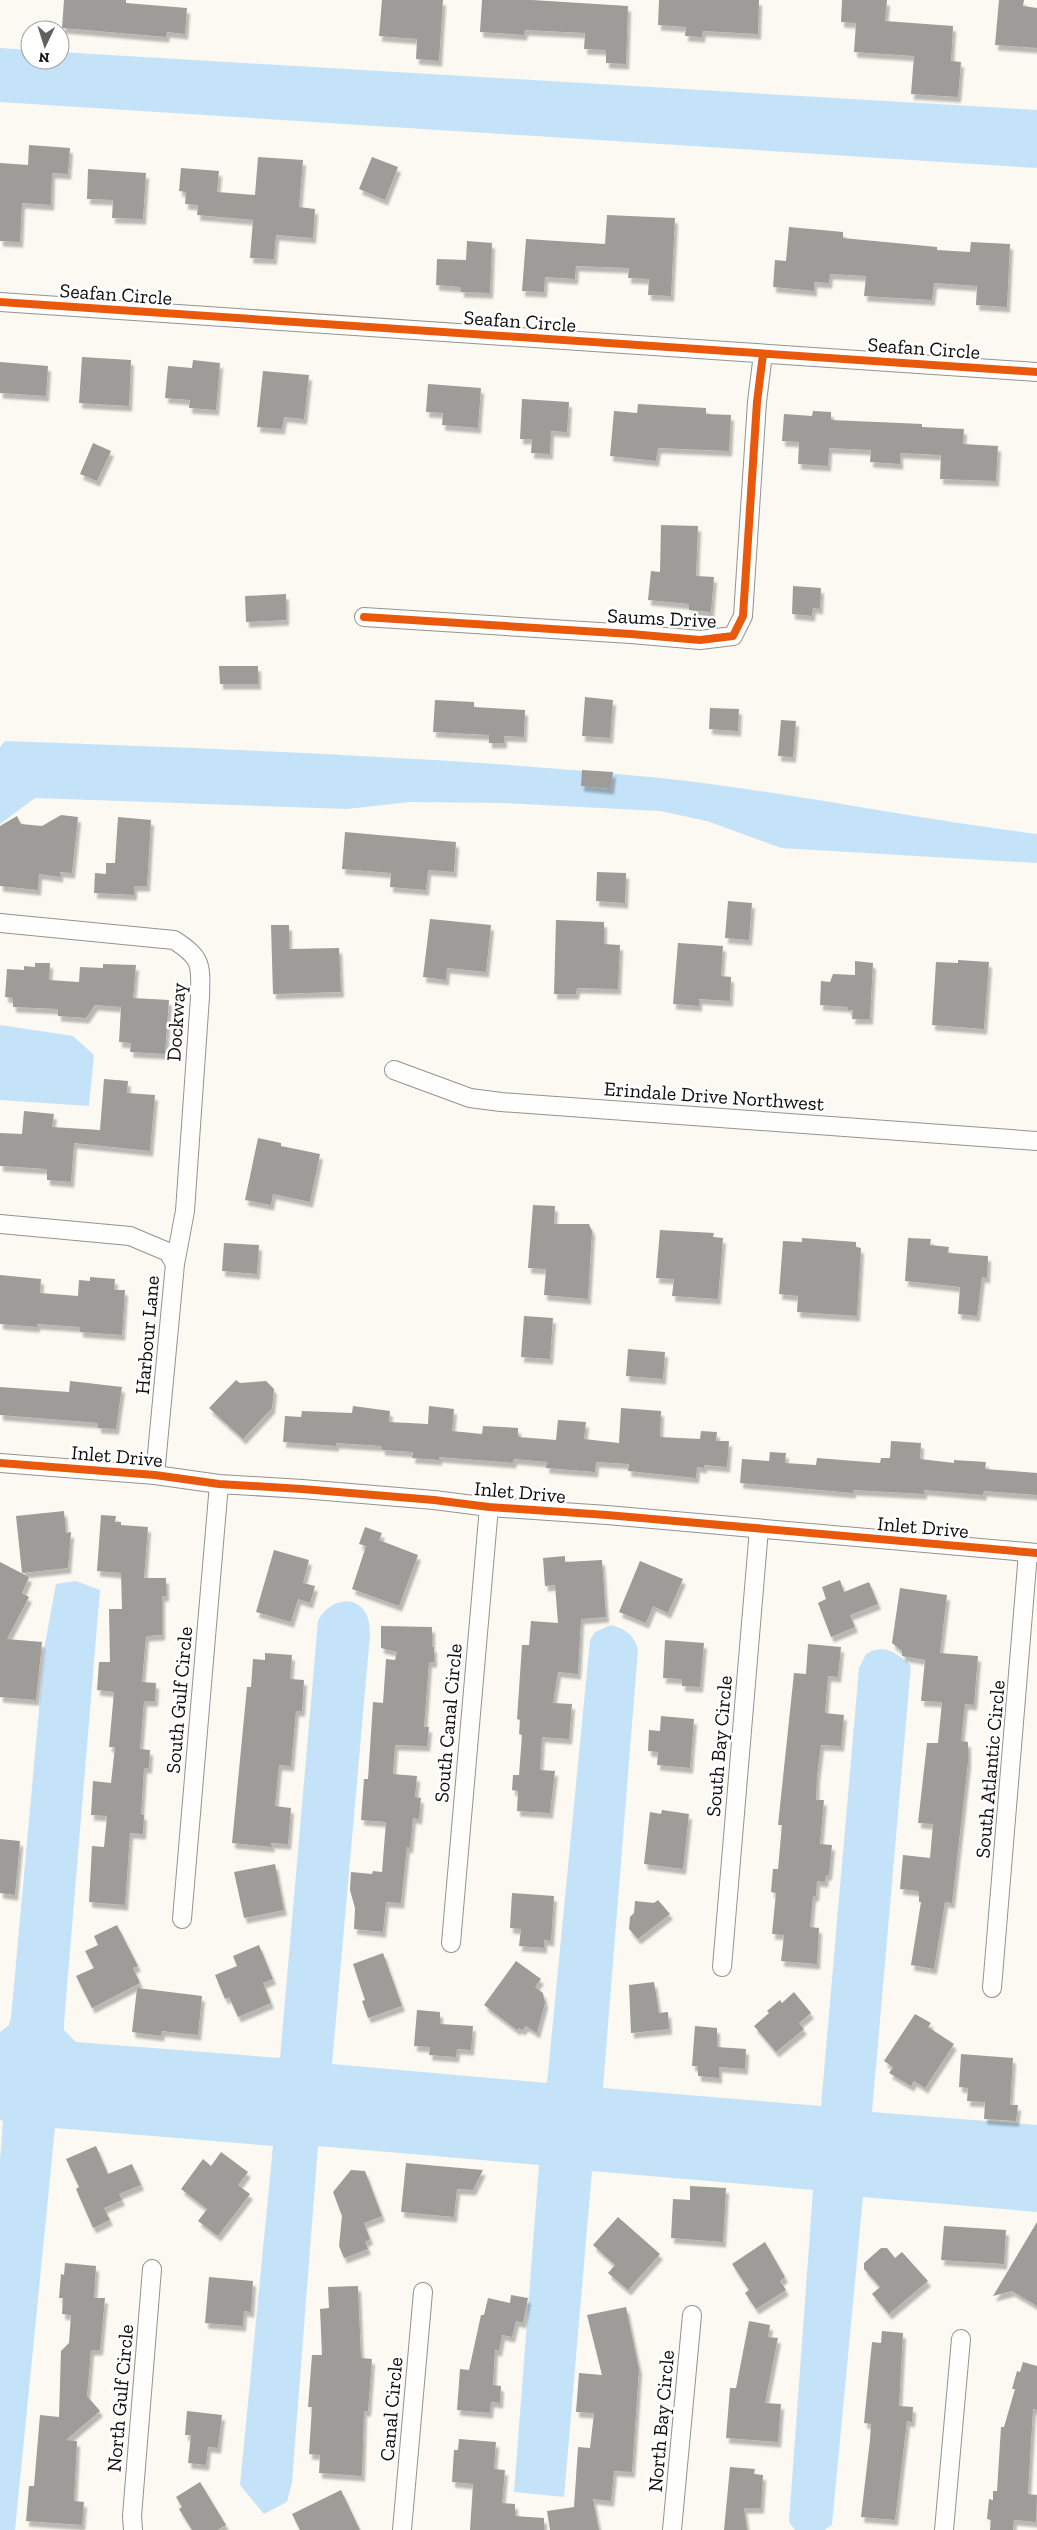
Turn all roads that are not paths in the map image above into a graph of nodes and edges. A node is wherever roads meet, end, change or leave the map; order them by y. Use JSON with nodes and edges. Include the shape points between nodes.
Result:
{"nodes":[{"id":1,"x":0,"y":302,"type":"edge"},
{"id":2,"x":762,"y":354,"type":"junction"},
{"id":3,"x":1037,"y":372,"type":"edge"},
{"id":4,"x":364,"y":618,"type":"dead end"},
{"id":5,"x":0,"y":923,"type":"edge"},
{"id":6,"x":394,"y":1070,"type":"dead end"},
{"id":7,"x":1037,"y":1141,"type":"edge"},
{"id":8,"x":0,"y":1224,"type":"edge"},
{"id":9,"x":175,"y":1264,"type":"junction"},
{"id":10,"x":0,"y":1463,"type":"edge"},
{"id":11,"x":155,"y":1475,"type":"junction"},
{"id":12,"x":219,"y":1484,"type":"junction"},
{"id":13,"x":489,"y":1507,"type":"junction"},
{"id":14,"x":759,"y":1529,"type":"junction"},
{"id":15,"x":1032,"y":1553,"type":"edge"},
{"id":16,"x":182,"y":1919,"type":"dead end"},
{"id":17,"x":452,"y":1943,"type":"dead end"},
{"id":18,"x":722,"y":1967,"type":"dead end"},
{"id":19,"x":992,"y":1988,"type":"dead end"},
{"id":20,"x":152,"y":2269,"type":"dead end"},
{"id":21,"x":423,"y":2292,"type":"dead end"},
{"id":22,"x":692,"y":2315,"type":"dead end"},
{"id":23,"x":961,"y":2339,"type":"dead end"},
{"id":24,"x":133,"y":2530,"type":"edge"},
{"id":25,"x":402,"y":2530,"type":"edge"},
{"id":26,"x":672,"y":2530,"type":"edge"},
{"id":27,"x":944,"y":2530,"type":"edge"}],
"edges":[{"from":1,"to":2,"type":"street","name":"Seafan Circle"},
{"from":2,"to":3,"type":"street","name":"Seafan Circle"},
{"from":2,"to":4,"type":"street","name":"Saums Drive","via":[[742,616],[733,636],[700,640]]},
{"from":5,"to":9,"type":"street","name":"Dockway","via":[[174,940],[194,953],[201,974],[200,997],[185,1212]]},
{"from":6,"to":7,"type":"street","name":"Erindale Drive Northwest","via":[[470,1098],[501,1102]]},
{"from":8,"to":9,"type":"street","name":"Harbour Lane","via":[[130,1236],[168,1252]]},
{"from":9,"to":11,"type":"street","name":"Harbour Lane"},
{"from":10,"to":11,"type":"street","name":"Inlet Drive"},
{"from":11,"to":12,"type":"street","name":"Inlet Drive"},
{"from":12,"to":13,"type":"street","name":"Inlet Drive","via":[[416,1498]]},
{"from":12,"to":16,"type":"street","name":"South Gulf Circle"},
{"from":13,"to":14,"type":"street","name":"Inlet Drive"},
{"from":13,"to":17,"type":"street","name":"South Canal Circle"},
{"from":14,"to":15,"type":"street","name":"Inlet Drive"},
{"from":14,"to":18,"type":"street","name":"South Bay Circle"},
{"from":15,"to":19,"type":"street","name":"South Atlantic Circle"},
{"from":20,"to":24,"type":"street","name":"North Gulf Circle"},
{"from":21,"to":25,"type":"street","name":"Canal Circle"},
{"from":22,"to":26,"type":"street","name":"North Bay Circle"},
{"from":23,"to":27,"type":"street"}]}
